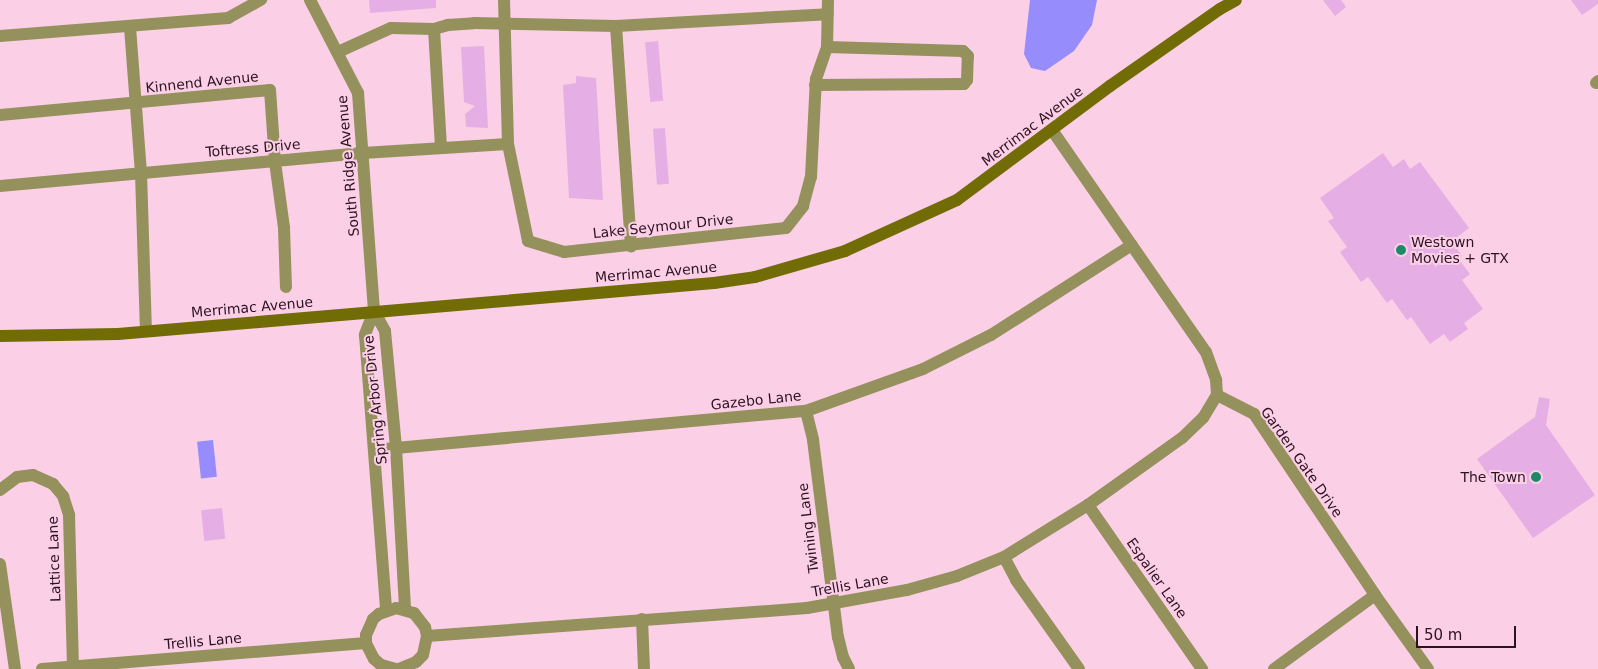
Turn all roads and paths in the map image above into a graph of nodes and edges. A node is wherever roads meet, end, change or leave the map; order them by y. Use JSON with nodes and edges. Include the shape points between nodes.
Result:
{"nodes":[{"id":1,"x":261,"y":0,"type":"edge"},
{"id":2,"x":310,"y":0,"type":"edge"},
{"id":3,"x":504,"y":0,"type":"edge"},
{"id":4,"x":828,"y":0,"type":"edge"},
{"id":5,"x":1236,"y":0,"type":"edge"},
{"id":6,"x":828,"y":14,"type":"junction"},
{"id":7,"x":504,"y":23,"type":"junction"},
{"id":8,"x":616,"y":26,"type":"junction"},
{"id":9,"x":130,"y":27,"type":"junction"},
{"id":10,"x":434,"y":29,"type":"junction"},
{"id":11,"x":0,"y":36,"type":"edge"},
{"id":12,"x":827,"y":47,"type":"junction"},
{"id":13,"x":338,"y":52,"type":"junction"},
{"id":14,"x":816,"y":85,"type":"junction"},
{"id":15,"x":135,"y":104,"type":"junction"},
{"id":16,"x":0,"y":115,"type":"edge"},
{"id":17,"x":1052,"y":130,"type":"junction"},
{"id":18,"x":508,"y":144,"type":"junction"},
{"id":19,"x":441,"y":148,"type":"junction"},
{"id":20,"x":363,"y":153,"type":"junction"},
{"id":21,"x":275,"y":162,"type":"junction"},
{"id":22,"x":140,"y":173,"type":"junction"},
{"id":23,"x":0,"y":186,"type":"edge"},
{"id":24,"x":1132,"y":245,"type":"junction"},
{"id":25,"x":631,"y":246,"type":"junction"},
{"id":26,"x":286,"y":287,"type":"dead end"},
{"id":27,"x":374,"y":311,"type":"junction"},
{"id":28,"x":146,"y":331,"type":"junction"},
{"id":29,"x":0,"y":336,"type":"edge"},
{"id":30,"x":1217,"y":396,"type":"junction"},
{"id":31,"x":806,"y":411,"type":"junction"},
{"id":32,"x":396,"y":447,"type":"junction"},
{"id":33,"x":374,"y":450,"type":"junction"},
{"id":34,"x":0,"y":490,"type":"edge"},
{"id":35,"x":1088,"y":505,"type":"junction"},
{"id":36,"x":1004,"y":557,"type":"junction"},
{"id":37,"x":0,"y":564,"type":"edge"},
{"id":38,"x":1375,"y":595,"type":"junction"},
{"id":39,"x":832,"y":603,"type":"junction"},
{"id":40,"x":405,"y":609,"type":"junction"},
{"id":41,"x":386,"y":610,"type":"junction"},
{"id":42,"x":642,"y":620,"type":"junction"},
{"id":43,"x":427,"y":636,"type":"junction"},
{"id":44,"x":366,"y":643,"type":"junction"},
{"id":45,"x":73,"y":667,"type":"junction"},
{"id":46,"x":14,"y":669,"type":"edge"},
{"id":47,"x":42,"y":669,"type":"edge"},
{"id":48,"x":397,"y":669,"type":"edge"},
{"id":49,"x":644,"y":669,"type":"edge"},
{"id":50,"x":849,"y":669,"type":"edge"},
{"id":51,"x":1079,"y":669,"type":"edge"},
{"id":52,"x":1202,"y":669,"type":"edge"},
{"id":53,"x":1274,"y":669,"type":"edge"},
{"id":54,"x":1428,"y":669,"type":"edge"}],
"edges":[{"from":1,"to":9,"type":"street","via":[[228,18]]},
{"from":2,"to":13,"type":"street","name":"South Ridge Avenue"},
{"from":3,"to":7,"type":"street","name":"Lake Seymour Drive"},
{"from":4,"to":6,"type":"street","name":"Lake Seymour Drive"},
{"from":5,"to":17,"type":"street","name":"Merrimac Avenue","via":[[1118,80]]},
{"from":6,"to":8,"type":"street"},
{"from":6,"to":12,"type":"street","name":"Lake Seymour Drive"},
{"from":7,"to":8,"type":"street"},
{"from":7,"to":10,"type":"street","via":[[448,25]]},
{"from":7,"to":18,"type":"street","name":"Lake Seymour Drive"},
{"from":8,"to":25,"type":"street"},
{"from":9,"to":11,"type":"street"},
{"from":9,"to":15,"type":"street"},
{"from":10,"to":13,"type":"street","via":[[391,28]]},
{"from":10,"to":19,"type":"street"},
{"from":12,"to":14,"type":"street","name":"Lake Seymour Drive"},
{"from":12,"to":14,"type":"street","via":[[963,51],[968,56],[967,80],[964,84]]},
{"from":13,"to":20,"type":"street","name":"South Ridge Avenue","via":[[358,93]]},
{"from":14,"to":25,"type":"street","name":"Lake Seymour Drive","via":[[811,176],[803,206],[786,228]]},
{"from":15,"to":16,"type":"street","name":"Kinnend Avenue"},
{"from":15,"to":21,"type":"street","name":"Kinnend Avenue","via":[[270,90]]},
{"from":15,"to":22,"type":"street"},
{"from":17,"to":24,"type":"street"},
{"from":17,"to":27,"type":"street","name":"Merrimac Avenue","via":[[957,200],[845,251],[754,277]]},
{"from":18,"to":19,"type":"street","name":"Toftress Drive"},
{"from":18,"to":25,"type":"street","name":"Lake Seymour Drive","via":[[528,241],[564,252]]},
{"from":19,"to":20,"type":"street","name":"Toftress Drive"},
{"from":20,"to":21,"type":"street","name":"Toftress Drive"},
{"from":20,"to":27,"type":"street","name":"South Ridge Avenue"},
{"from":21,"to":22,"type":"street","name":"Toftress Drive"},
{"from":21,"to":26,"type":"street","name":"Kinnend Avenue","via":[[284,228]]},
{"from":22,"to":23,"type":"street","name":"Toftress Drive"},
{"from":22,"to":28,"type":"street"},
{"from":24,"to":30,"type":"street","via":[[1206,352],[1216,380]]},
{"from":24,"to":31,"type":"street","name":"Gazebo Lane","via":[[983,339],[923,369]]},
{"from":27,"to":28,"type":"street","name":"Merrimac Avenue"},
{"from":27,"to":32,"type":"street","name":"Spring Arbor Drive","via":[[385,331]]},
{"from":27,"to":33,"type":"street","name":"Spring Arbor Drive","via":[[365,335]]},
{"from":28,"to":29,"type":"street","name":"Merrimac Avenue"},
{"from":30,"to":35,"type":"street","name":"Trellis Lane","via":[[1203,418],[1182,438]]},
{"from":30,"to":38,"type":"street","name":"Garden Gate Drive","via":[[1254,414]]},
{"from":31,"to":32,"type":"street","name":"Gazebo Lane"},
{"from":31,"to":39,"type":"street","name":"Twining Lane","via":[[813,440]]},
{"from":32,"to":33,"type":"street","name":"Gazebo Lane"},
{"from":32,"to":40,"type":"street","name":"Spring Arbor Drive"},
{"from":33,"to":41,"type":"street","name":"Spring Arbor Drive"},
{"from":34,"to":45,"type":"street","name":"Lattice Lane","via":[[17,477],[33,475],[53,484],[63,496],[69,515]]},
{"from":35,"to":36,"type":"street","name":"Trellis Lane"},
{"from":35,"to":52,"type":"street","name":"Espalier Lane"},
{"from":36,"to":39,"type":"street","name":"Trellis Lane","via":[[907,590]]},
{"from":36,"to":51,"type":"street","via":[[1016,580]]},
{"from":37,"to":46,"type":"street"},
{"from":38,"to":53,"type":"street"},
{"from":38,"to":54,"type":"street","name":"Garden Gate Drive"},
{"from":39,"to":42,"type":"street","name":"Trellis Lane","via":[[807,608]]},
{"from":39,"to":50,"type":"street","name":"Twining Lane","via":[[843,658]]},
{"from":40,"to":41,"type":"street"},
{"from":40,"to":43,"type":"street","via":[[420,619]]},
{"from":41,"to":44,"type":"street","via":[[368,627]]},
{"from":42,"to":43,"type":"street","name":"Trellis Lane"},
{"from":42,"to":49,"type":"street"},
{"from":43,"to":48,"type":"street","via":[[423,655],[416,662]]},
{"from":44,"to":45,"type":"street","name":"Trellis Lane"},
{"from":44,"to":48,"type":"street","via":[[381,665]]},
{"from":45,"to":47,"type":"street","name":"Trellis Lane"}]}
